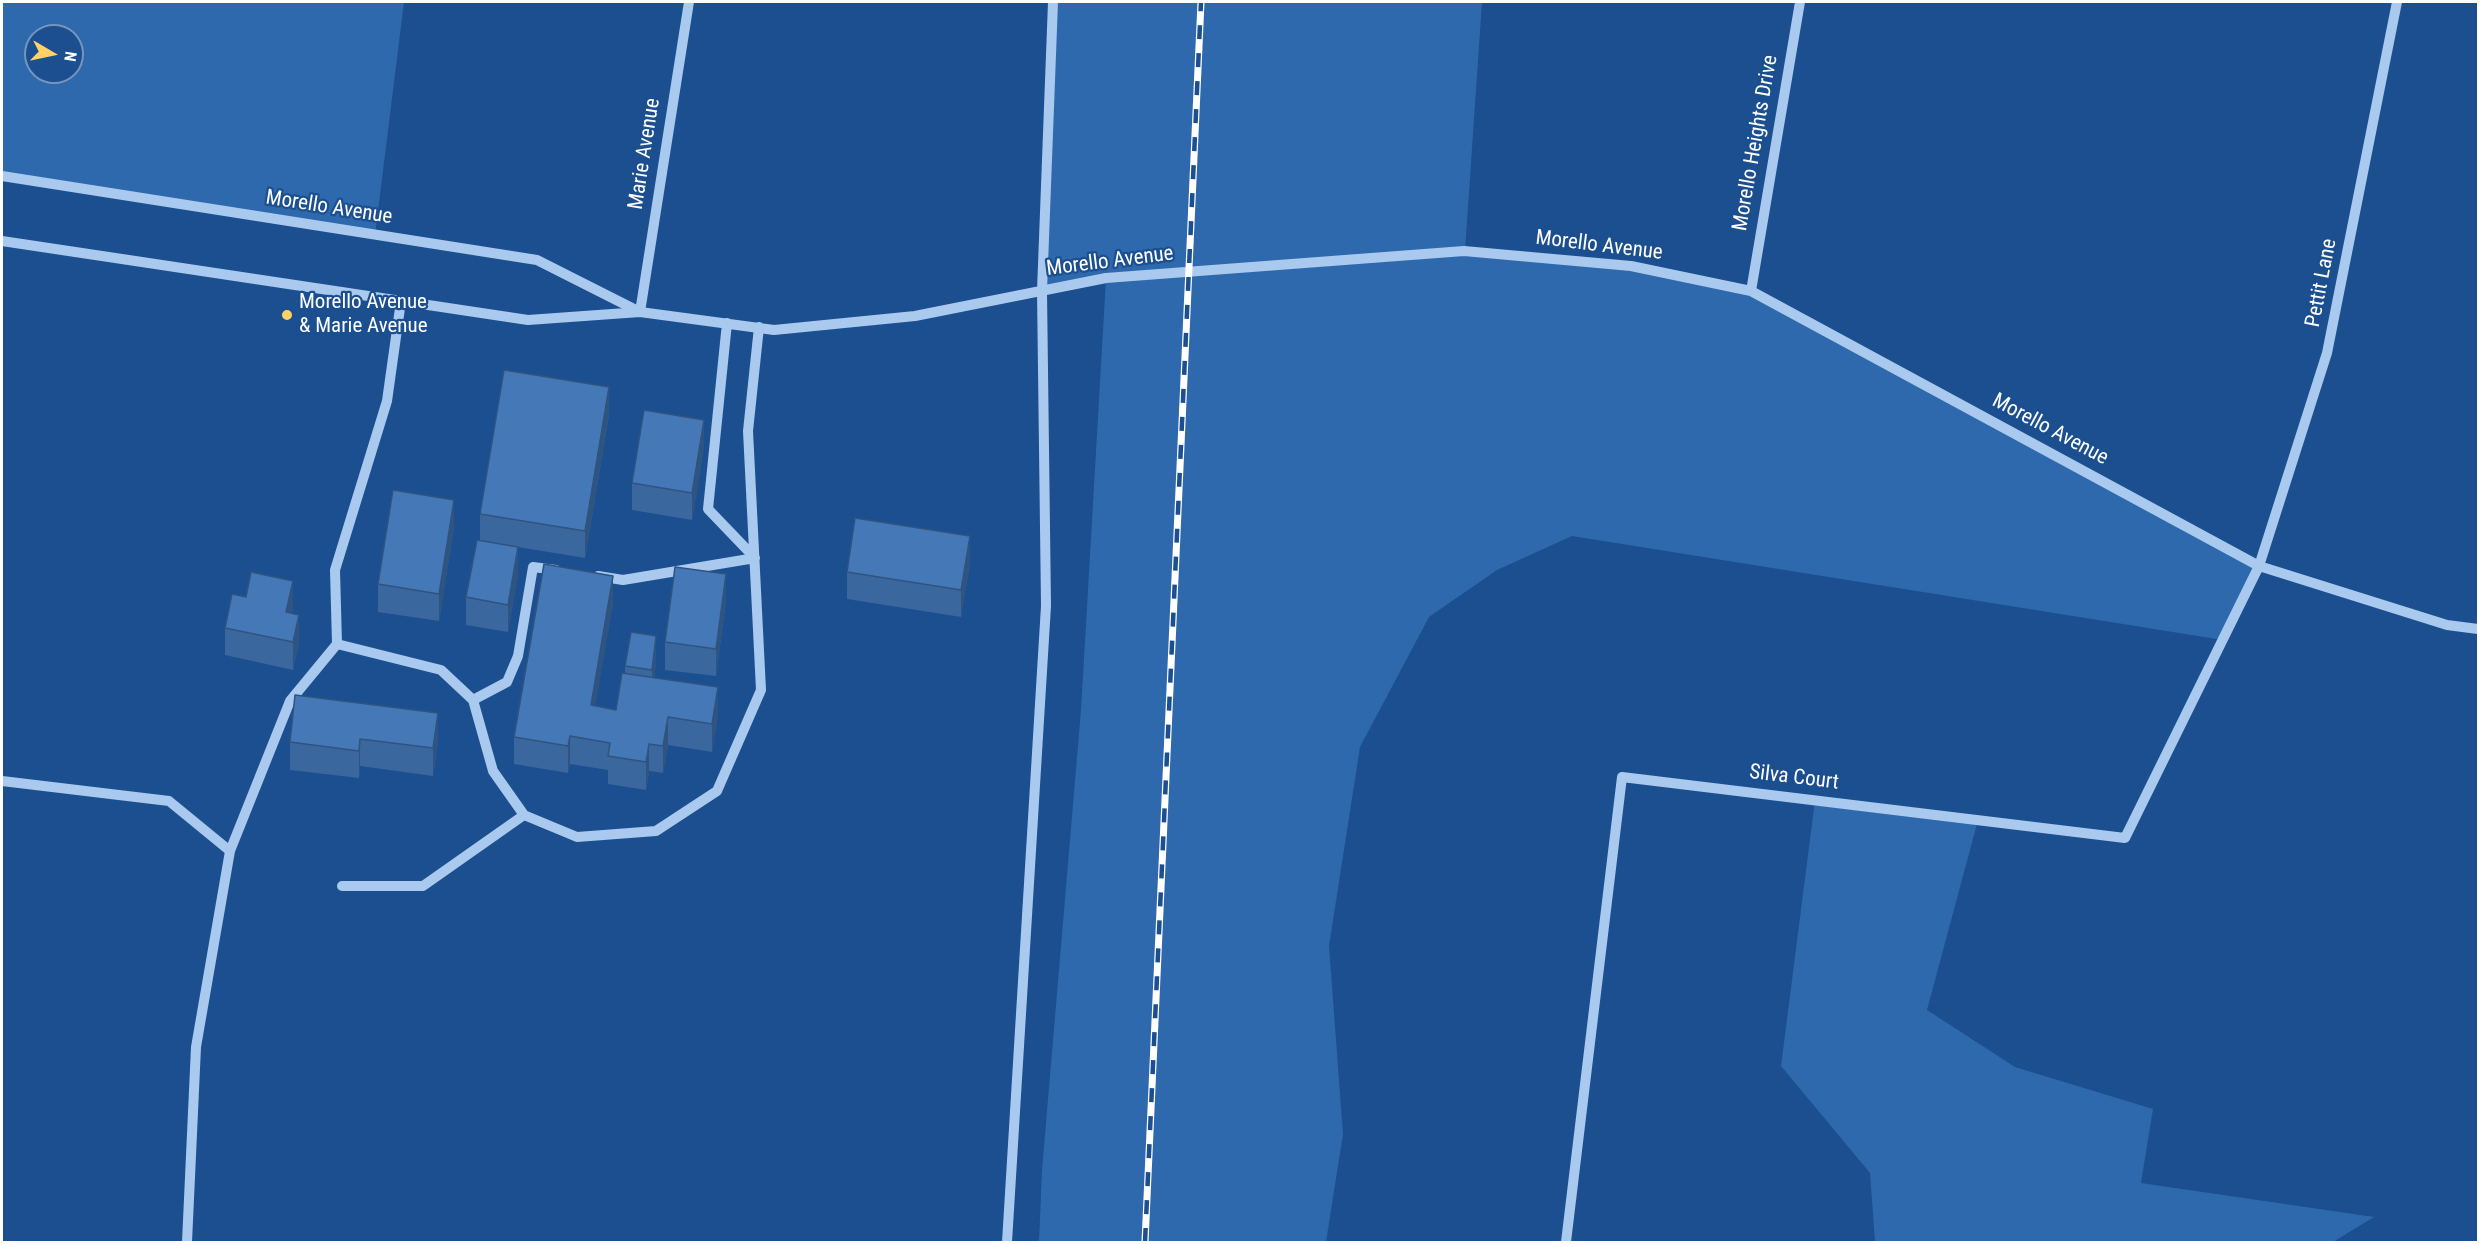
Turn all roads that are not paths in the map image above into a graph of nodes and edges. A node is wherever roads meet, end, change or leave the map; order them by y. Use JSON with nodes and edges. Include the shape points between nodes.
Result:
{"nodes":[{"id":1,"x":689,"y":2,"type":"edge"},
{"id":2,"x":1053,"y":2,"type":"edge"},
{"id":3,"x":1800,"y":2,"type":"edge"},
{"id":4,"x":2397,"y":2,"type":"edge"},
{"id":5,"x":2,"y":176,"type":"edge"},
{"id":6,"x":2,"y":241,"type":"edge"},
{"id":7,"x":1042,"y":291,"type":"junction"},
{"id":8,"x":1750,"y":291,"type":"junction"},
{"id":9,"x":401,"y":301,"type":"junction"},
{"id":10,"x":640,"y":312,"type":"junction"},
{"id":11,"x":726,"y":323,"type":"junction"},
{"id":12,"x":759,"y":327,"type":"junction"},
{"id":13,"x":755,"y":558,"type":"junction"},
{"id":14,"x":2259,"y":566,"type":"junction"},
{"id":15,"x":567,"y":572,"type":"edge"},
{"id":16,"x":589,"y":575,"type":"edge"},
{"id":17,"x":2478,"y":629,"type":"edge"},
{"id":18,"x":337,"y":644,"type":"junction"},
{"id":19,"x":473,"y":700,"type":"junction"},
{"id":20,"x":2,"y":781,"type":"edge"},
{"id":21,"x":524,"y":814,"type":"junction"},
{"id":22,"x":230,"y":850,"type":"junction"},
{"id":23,"x":342,"y":886,"type":"dead end"},
{"id":24,"x":187,"y":1242,"type":"edge"},
{"id":25,"x":1007,"y":1242,"type":"edge"},
{"id":26,"x":1566,"y":1242,"type":"edge"}],
"edges":[{"from":1,"to":10,"type":"street","name":"Marie Avenue"},
{"from":2,"to":7,"type":"street"},
{"from":3,"to":8,"type":"street","name":"Morello Heights Drive"},
{"from":4,"to":14,"type":"street","name":"Pettit Lane","via":[[2327,353]]},
{"from":5,"to":10,"type":"street","name":"Morello Avenue","via":[[537,260]]},
{"from":6,"to":9,"type":"street","name":"Morello Avenue"},
{"from":7,"to":8,"type":"street","name":"Morello Avenue","via":[[1106,278],[1464,251],[1630,266]]},
{"from":7,"to":12,"type":"street","name":"Morello Avenue","via":[[915,316],[774,330]]},
{"from":7,"to":25,"type":"street","via":[[1046,606]]},
{"from":8,"to":14,"type":"street","name":"Morello Avenue"},
{"from":9,"to":10,"type":"street","name":"Morello Avenue","via":[[528,320]]},
{"from":9,"to":18,"type":"street","via":[[387,401],[334,570]]},
{"from":10,"to":11,"type":"street","name":"Morello Avenue"},
{"from":11,"to":12,"type":"street","name":"Morello Avenue"},
{"from":11,"to":13,"type":"street","via":[[708,509]]},
{"from":12,"to":13,"type":"street","via":[[748,431]]},
{"from":13,"to":16,"type":"street","via":[[623,580]]},
{"from":13,"to":21,"type":"street","via":[[761,690],[717,791],[656,831],[577,837]]},
{"from":14,"to":17,"type":"street","name":"Morello Avenue","via":[[2447,625]]},
{"from":14,"to":26,"type":"street","name":"Silva Court","via":[[2125,838],[1622,777]]},
{"from":15,"to":19,"type":"street","via":[[532,567],[518,656],[507,682]]},
{"from":18,"to":19,"type":"street","via":[[441,670]]},
{"from":18,"to":22,"type":"street","via":[[290,701]]},
{"from":19,"to":21,"type":"street","via":[[493,771]]},
{"from":20,"to":22,"type":"street","via":[[169,801]]},
{"from":21,"to":23,"type":"street","via":[[423,886]]},
{"from":22,"to":24,"type":"street","via":[[196,1047]]}]}
